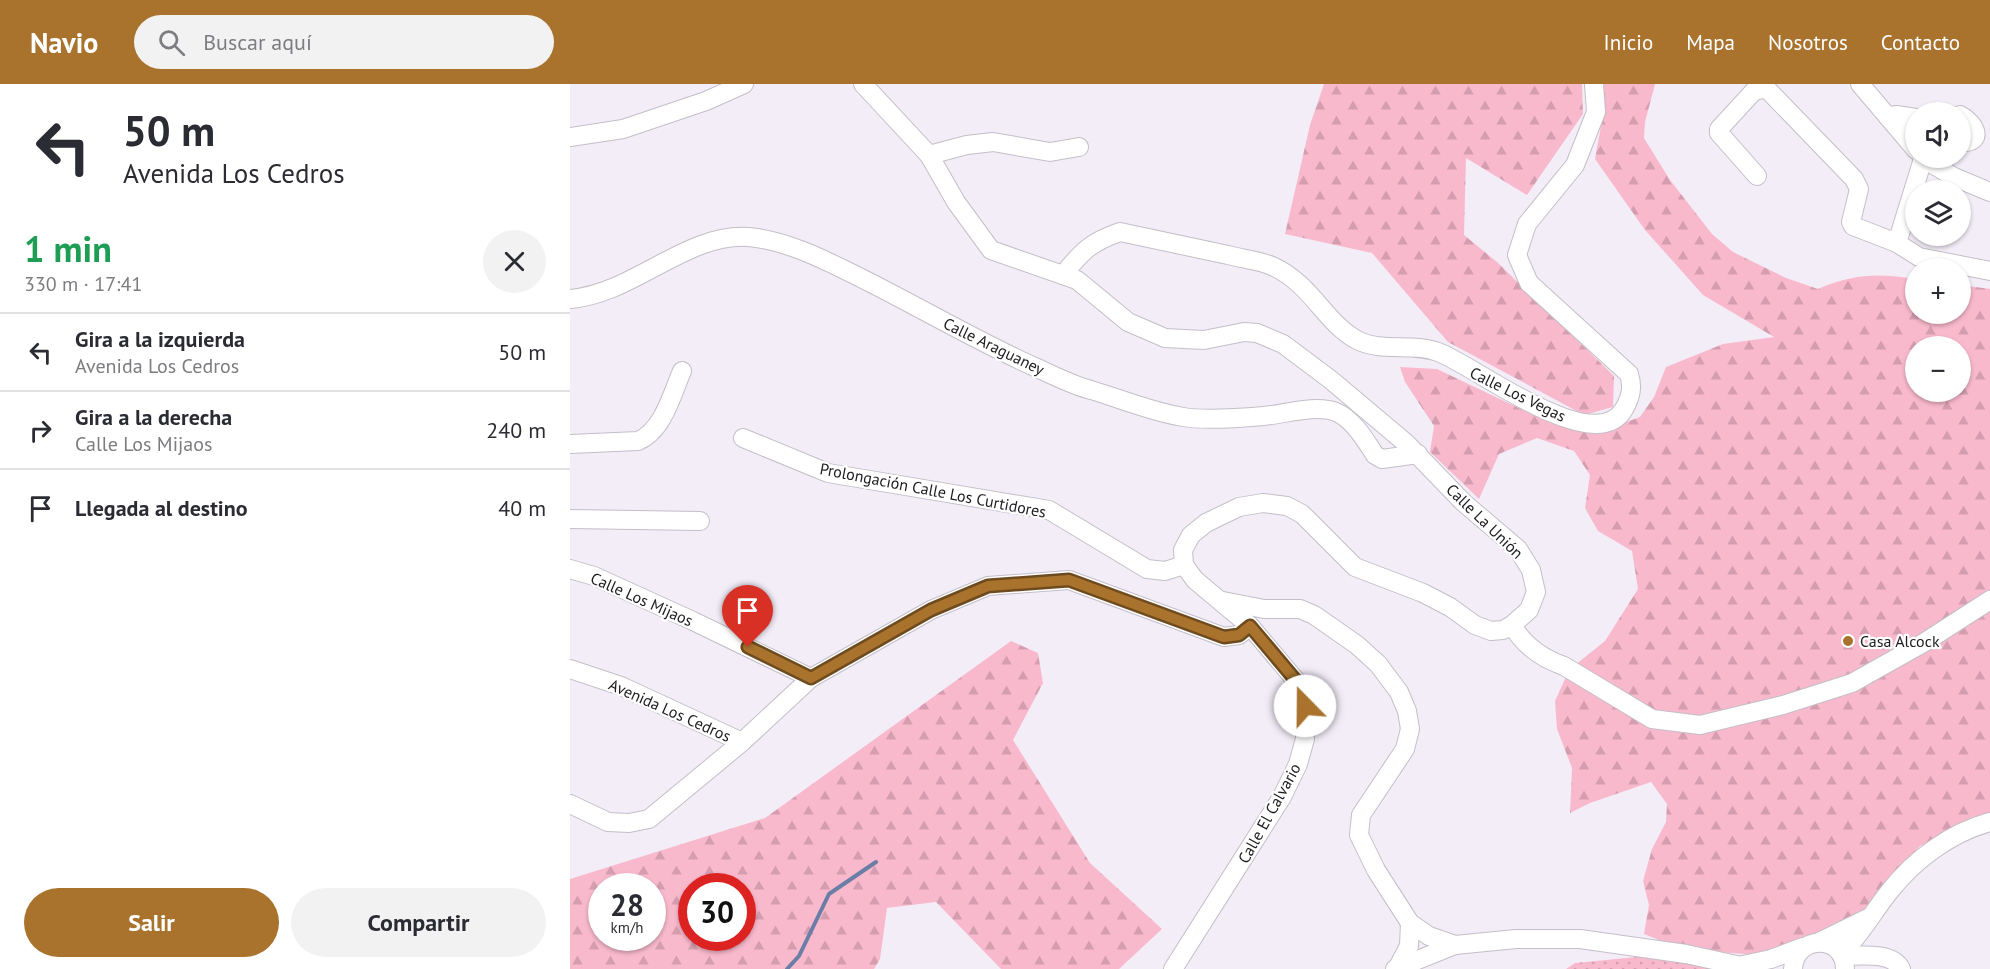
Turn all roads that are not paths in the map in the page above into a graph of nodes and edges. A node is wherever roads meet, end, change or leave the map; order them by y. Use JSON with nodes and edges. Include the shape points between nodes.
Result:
{"nodes":[{"id":1,"x":744,"y":84,"type":"edge"},
{"id":2,"x":863,"y":84,"type":"edge"},
{"id":3,"x":1594,"y":84,"type":"edge"},
{"id":4,"x":1860,"y":84,"type":"edge"},
{"id":5,"x":1888,"y":117,"type":"junction"},
{"id":6,"x":1905,"y":118,"type":"edge"},
{"id":7,"x":1971,"y":122,"type":"edge"},
{"id":8,"x":570,"y":136,"type":"edge"},
{"id":9,"x":1905,"y":137,"type":"edge"},
{"id":10,"x":1971,"y":140,"type":"edge"},
{"id":11,"x":1078,"y":147,"type":"dead end"},
{"id":12,"x":929,"y":155,"type":"junction"},
{"id":13,"x":1917,"y":168,"type":"edge"},
{"id":14,"x":1940,"y":168,"type":"edge"},
{"id":15,"x":1757,"y":176,"type":"dead end"},
{"id":16,"x":1990,"y":192,"type":"edge"},
{"id":17,"x":1897,"y":243,"type":"junction"},
{"id":18,"x":1990,"y":270,"type":"edge"},
{"id":19,"x":1063,"y":275,"type":"junction"},
{"id":20,"x":570,"y":299,"type":"edge"},
{"id":21,"x":682,"y":371,"type":"dead end"},
{"id":22,"x":743,"y":438,"type":"dead end"},
{"id":23,"x":570,"y":444,"type":"edge"},
{"id":24,"x":1418,"y":454,"type":"junction"},
{"id":25,"x":570,"y":519,"type":"edge"},
{"id":26,"x":700,"y":521,"type":"dead end"},
{"id":27,"x":1184,"y":565,"type":"junction"},
{"id":28,"x":570,"y":569,"type":"edge"},
{"id":29,"x":1219,"y":599,"type":"junction"},
{"id":30,"x":1990,"y":600,"type":"edge"},
{"id":31,"x":1264,"y":609,"type":"junction"},
{"id":32,"x":1512,"y":625,"type":"junction"},
{"id":33,"x":1250,"y":626,"type":"junction"},
{"id":34,"x":570,"y":669,"type":"edge"},
{"id":35,"x":811,"y":678,"type":"junction"},
{"id":36,"x":742,"y":742,"type":"junction"},
{"id":37,"x":570,"y":804,"type":"edge"},
{"id":38,"x":1990,"y":822,"type":"edge"},
{"id":39,"x":1871,"y":916,"type":"junction"},
{"id":40,"x":1410,"y":923,"type":"junction"},
{"id":41,"x":1811,"y":944,"type":"junction"},
{"id":42,"x":1455,"y":945,"type":"junction"},
{"id":43,"x":1843,"y":960,"type":"edge"},
{"id":44,"x":1749,"y":967,"type":"edge"},
{"id":45,"x":1396,"y":968,"type":"edge"},
{"id":46,"x":1173,"y":969,"type":"edge"},
{"id":47,"x":1793,"y":969,"type":"edge"},
{"id":48,"x":1901,"y":969,"type":"edge"}],
"edges":[{"from":1,"to":8,"type":"street","via":[[623,129]]},
{"from":2,"to":12,"type":"street","name":"Calle La Unión"},
{"from":3,"to":19,"type":"street","name":"Calle Los Vegas","via":[[1596,112],[1575,165],[1527,224],[1517,255],[1529,283],[1629,374],[1629,401],[1622,413],[1607,424],[1577,422],[1491,382],[1439,352],[1369,345],[1355,339],[1299,282],[1268,265],[1120,232],[1096,240]]},
{"from":4,"to":5,"type":"street"},
{"from":5,"to":6,"type":"street"},
{"from":5,"to":9,"type":"street"},
{"from":7,"to":10,"type":"street","via":[[1976,130]]},
{"from":11,"to":12,"type":"street","via":[[1050,152],[993,142],[968,144]]},
{"from":12,"to":19,"type":"street","name":"Calle La Unión","via":[[956,202],[992,250]]},
{"from":13,"to":17,"type":"street"},
{"from":14,"to":16,"type":"street"},
{"from":15,"to":17,"type":"street","via":[[1719,129],[1754,91],[1766,88],[1854,179],[1858,189],[1852,226]]},
{"from":17,"to":18,"type":"street","via":[[1919,257]]},
{"from":19,"to":24,"type":"street","name":"Calle La Unión","via":[[1093,291],[1128,322],[1165,338],[1204,340],[1244,333],[1270,337],[1331,380]]},
{"from":20,"to":24,"type":"street","name":"Calle Araguaney","via":[[620,287],[682,254],[716,242],[748,237],[789,246],[831,262],[988,346],[1080,387],[1183,417],[1334,411],[1344,416],[1382,459]]},
{"from":21,"to":23,"type":"street","via":[[657,427],[648,437],[638,441]]},
{"from":22,"to":27,"type":"street","name":"Prolongación Calle Los Curtidores","via":[[828,472],[1049,510],[1146,570],[1165,571]]},
{"from":24,"to":32,"type":"street","name":"Calle La Unión","via":[[1464,503],[1509,539],[1527,561],[1535,581],[1534,600]]},
{"from":25,"to":26,"type":"street"},
{"from":27,"to":29,"type":"street"},
{"from":27,"to":32,"type":"street","via":[[1186,542],[1206,523],[1239,507],[1271,503],[1302,514],[1355,567],[1423,593],[1483,629],[1503,630]]},
{"from":28,"to":35,"type":"street","name":"Calle Los Mijaos","via":[[654,603]]},
{"from":29,"to":31,"type":"street"},
{"from":29,"to":33,"type":"street","name":"Calle El Calvario"},
{"from":30,"to":32,"type":"street","via":[[1852,682],[1783,705],[1700,725],[1652,719],[1531,649]]},
{"from":31,"to":33,"type":"street","via":[[1256,613]]},
{"from":31,"to":40,"type":"street","via":[[1300,609],[1335,628],[1378,664],[1400,692],[1410,729],[1405,749],[1361,815],[1359,835]]},
{"from":33,"to":35,"type":"street","name":"Avenida Los Cedros","via":[[1239,635],[1224,637],[1078,590],[1069,580],[988,586],[931,610]]},
{"from":33,"to":46,"type":"street","name":"Calle El Calvario","via":[[1298,683],[1305,706],[1305,739],[1282,797]]},
{"from":34,"to":36,"type":"street","name":"Avenida Los Cedros","via":[[621,686]]},
{"from":35,"to":36,"type":"street","name":"Avenida Los Cedros"},
{"from":36,"to":37,"type":"street","via":[[649,819],[608,822]]},
{"from":38,"to":39,"type":"street","via":[[1949,840],[1918,860]]},
{"from":39,"to":41,"type":"street"},
{"from":39,"to":43,"type":"street"},
{"from":40,"to":42,"type":"street"},
{"from":40,"to":45,"type":"street","via":[[1409,946]]},
{"from":41,"to":43,"type":"street","via":[[1835,947]]},
{"from":41,"to":44,"type":"street"},
{"from":41,"to":47,"type":"street","via":[[1794,959]]},
{"from":42,"to":44,"type":"street","via":[[1516,939],[1580,939]]},
{"from":42,"to":45,"type":"street"},
{"from":43,"to":48,"type":"street","via":[[1885,957]]}]}
